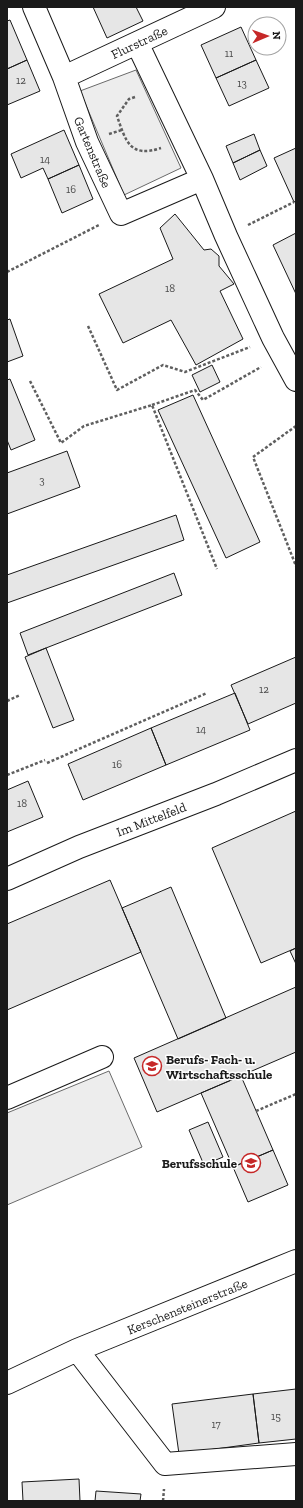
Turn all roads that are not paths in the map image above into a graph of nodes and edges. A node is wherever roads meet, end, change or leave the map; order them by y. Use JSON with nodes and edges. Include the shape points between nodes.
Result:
{"nodes":[{"id":1,"x":34,"y":7,"type":"edge"},
{"id":2,"x":214,"y":7,"type":"edge"},
{"id":3,"x":137,"y":43,"type":"junction"},
{"id":4,"x":64,"y":76,"type":"junction"},
{"id":5,"x":202,"y":179,"type":"junction"},
{"id":6,"x":296,"y":380,"type":"edge"},
{"id":7,"x":296,"y":760,"type":"edge"},
{"id":8,"x":7,"y":879,"type":"edge"},
{"id":9,"x":102,"y":1056,"type":"dead end"},
{"id":10,"x":7,"y":1098,"type":"edge"},
{"id":11,"x":296,"y":1261,"type":"edge"},
{"id":12,"x":77,"y":1350,"type":"junction"},
{"id":13,"x":8,"y":1379,"type":"edge"},
{"id":14,"x":296,"y":1454,"type":"edge"}],
"edges":[{"from":1,"to":4,"type":"street","name":"Gartenstraße"},
{"from":2,"to":3,"type":"street","name":"Flurstraße"},
{"from":3,"to":4,"type":"street","name":"Flurstraße"},
{"from":3,"to":5,"type":"street"},
{"from":4,"to":5,"type":"street","name":"Gartenstraße","via":[[87,142],[121,214]]},
{"from":5,"to":6,"type":"street","via":[[226,236]]},
{"from":7,"to":8,"type":"street","name":"Im Mittelfeld","via":[[79,847]]},
{"from":9,"to":10,"type":"street"},
{"from":11,"to":12,"type":"street","name":"Kerschensteinerstraße"},
{"from":12,"to":13,"type":"street","name":"Kerschensteinerstraße"},
{"from":12,"to":14,"type":"street","via":[[165,1464]]}]}
